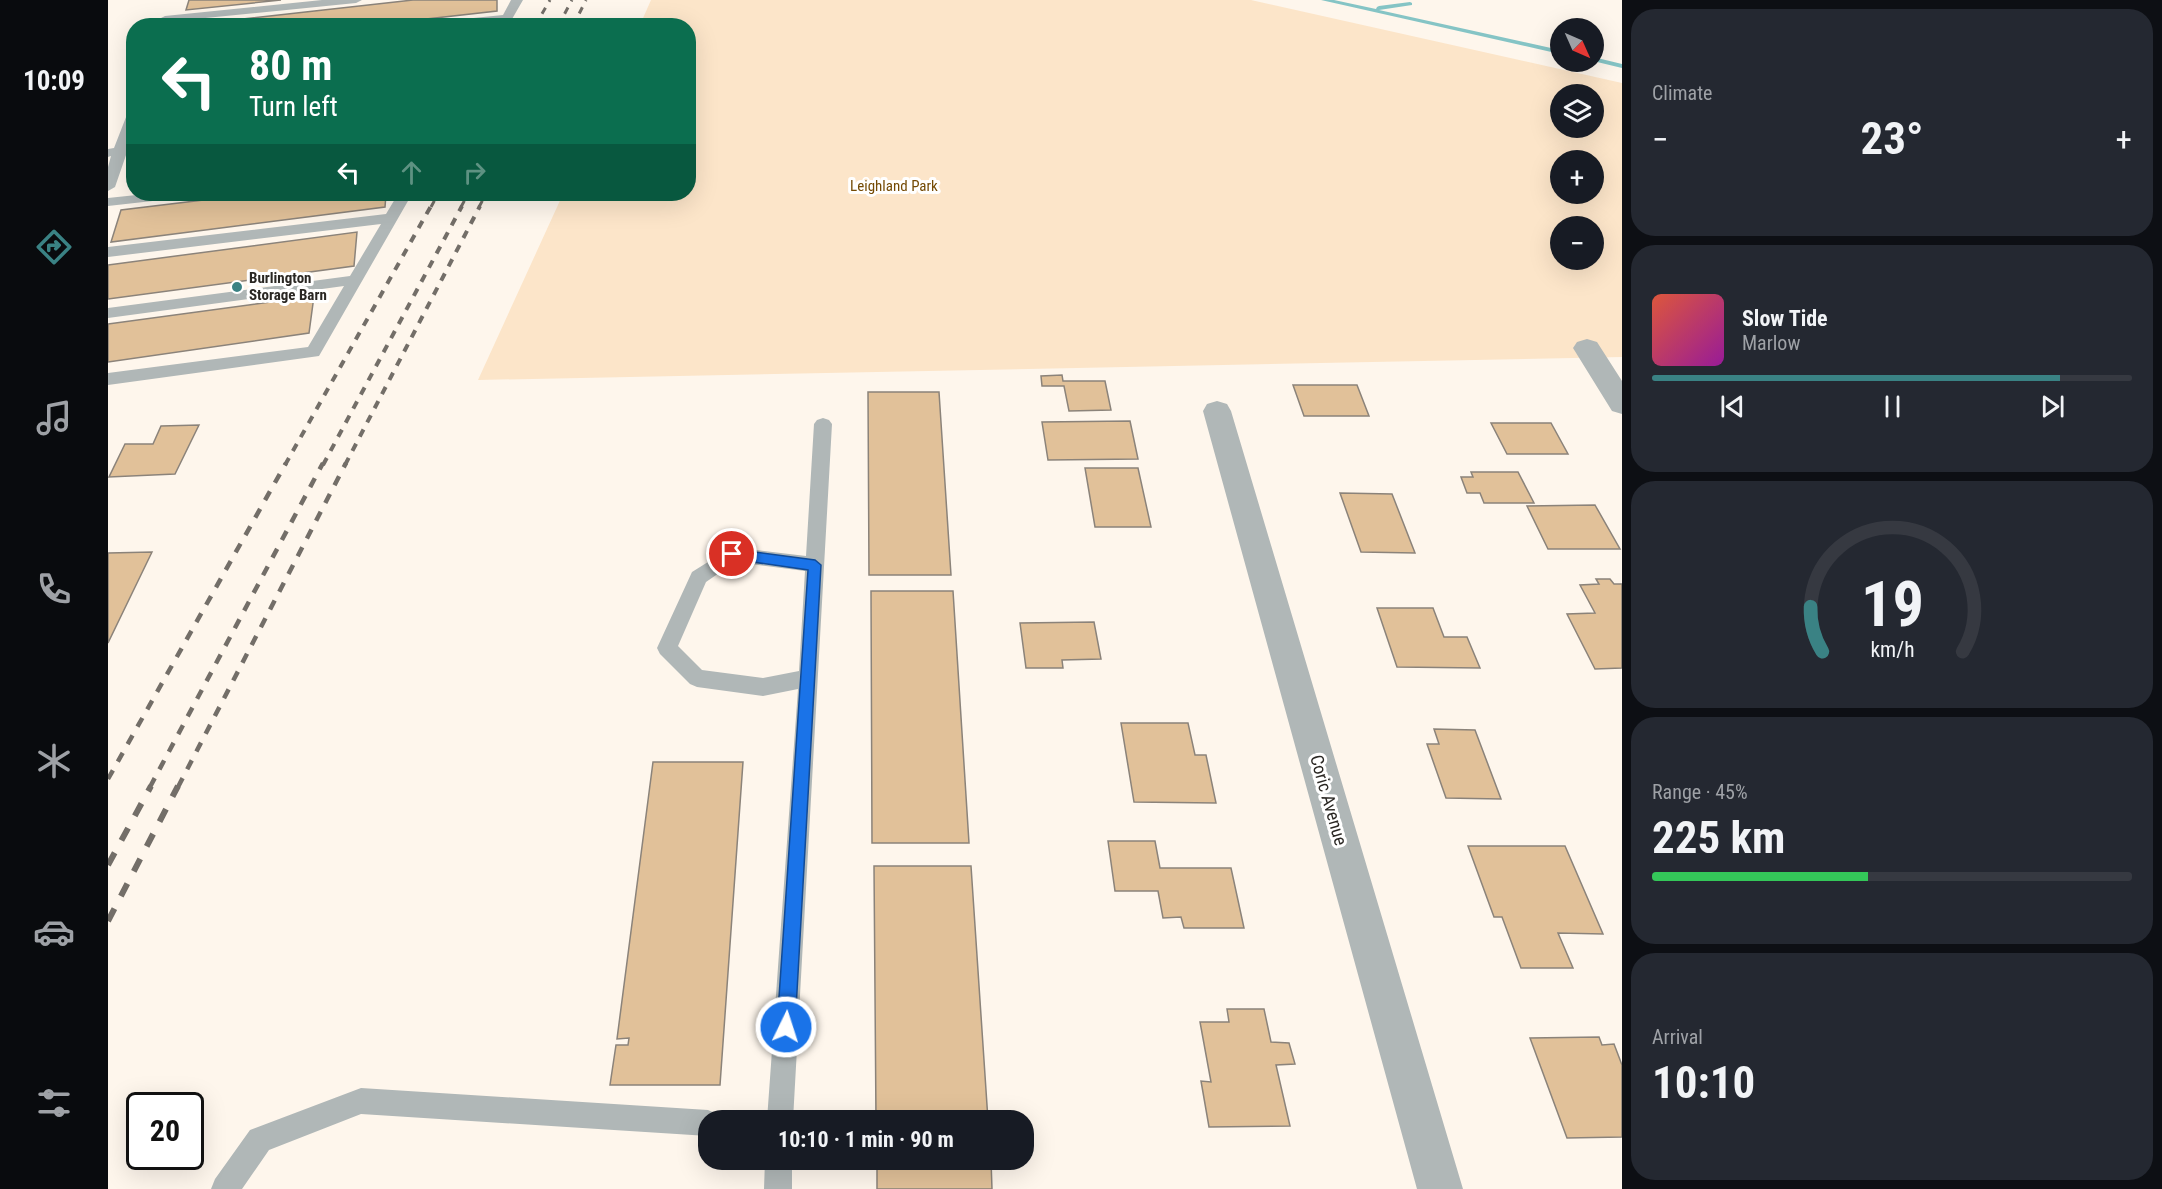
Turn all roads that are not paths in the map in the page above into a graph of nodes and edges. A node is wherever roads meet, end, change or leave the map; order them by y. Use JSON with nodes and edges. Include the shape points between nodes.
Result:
{"nodes":[{"id":1,"x":356,"y":0,"type":"edge"},
{"id":2,"x":517,"y":0,"type":"edge"},
{"id":3,"x":166,"y":18,"type":"edge"},
{"id":4,"x":506,"y":18,"type":"edge"},
{"id":5,"x":126,"y":128,"type":"edge"},
{"id":6,"x":114,"y":152,"type":"edge"},
{"id":7,"x":108,"y":188,"type":"edge"},
{"id":8,"x":126,"y":200,"type":"edge"},
{"id":9,"x":401,"y":201,"type":"edge"},
{"id":10,"x":108,"y":202,"type":"edge"},
{"id":11,"x":391,"y":218,"type":"junction"},
{"id":12,"x":108,"y":252,"type":"edge"},
{"id":13,"x":355,"y":280,"type":"junction"},
{"id":14,"x":108,"y":313,"type":"edge"},
{"id":15,"x":1587,"y":348,"type":"dead end"},
{"id":16,"x":108,"y":379,"type":"edge"},
{"id":17,"x":1622,"y":404,"type":"edge"},
{"id":18,"x":1217,"y":411,"type":"dead end"},
{"id":19,"x":823,"y":424,"type":"dead end"},
{"id":20,"x":815,"y":565,"type":"junction"},
{"id":21,"x":809,"y":678,"type":"junction"},
{"id":22,"x":781,"y":1110,"type":"edge"},
{"id":23,"x":698,"y":1122,"type":"edge"},
{"id":24,"x":778,"y":1170,"type":"edge"},
{"id":25,"x":225,"y":1189,"type":"edge"},
{"id":26,"x":778,"y":1189,"type":"edge"},
{"id":27,"x":1440,"y":1189,"type":"edge"}],
"edges":[{"from":1,"to":3,"type":"lane"},
{"from":2,"to":4,"type":"lane"},
{"from":5,"to":6,"type":"lane"},
{"from":6,"to":7,"type":"lane"},
{"from":8,"to":10,"type":"lane"},
{"from":9,"to":11,"type":"lane"},
{"from":11,"to":12,"type":"lane"},
{"from":11,"to":13,"type":"lane"},
{"from":13,"to":14,"type":"lane"},
{"from":13,"to":16,"type":"lane","via":[[313,352]]},
{"from":15,"to":17,"type":"street"},
{"from":18,"to":27,"type":"street","name":"Coric Avenue"},
{"from":19,"to":20,"type":"lane"},
{"from":20,"to":21,"type":"lane"},
{"from":20,"to":21,"type":"lane","via":[[732,554],[699,577],[667,648],[697,678],[763,687]]},
{"from":21,"to":22,"type":"lane"},
{"from":23,"to":25,"type":"lane","via":[[361,1101],[260,1140]]},
{"from":24,"to":26,"type":"lane"}]}
